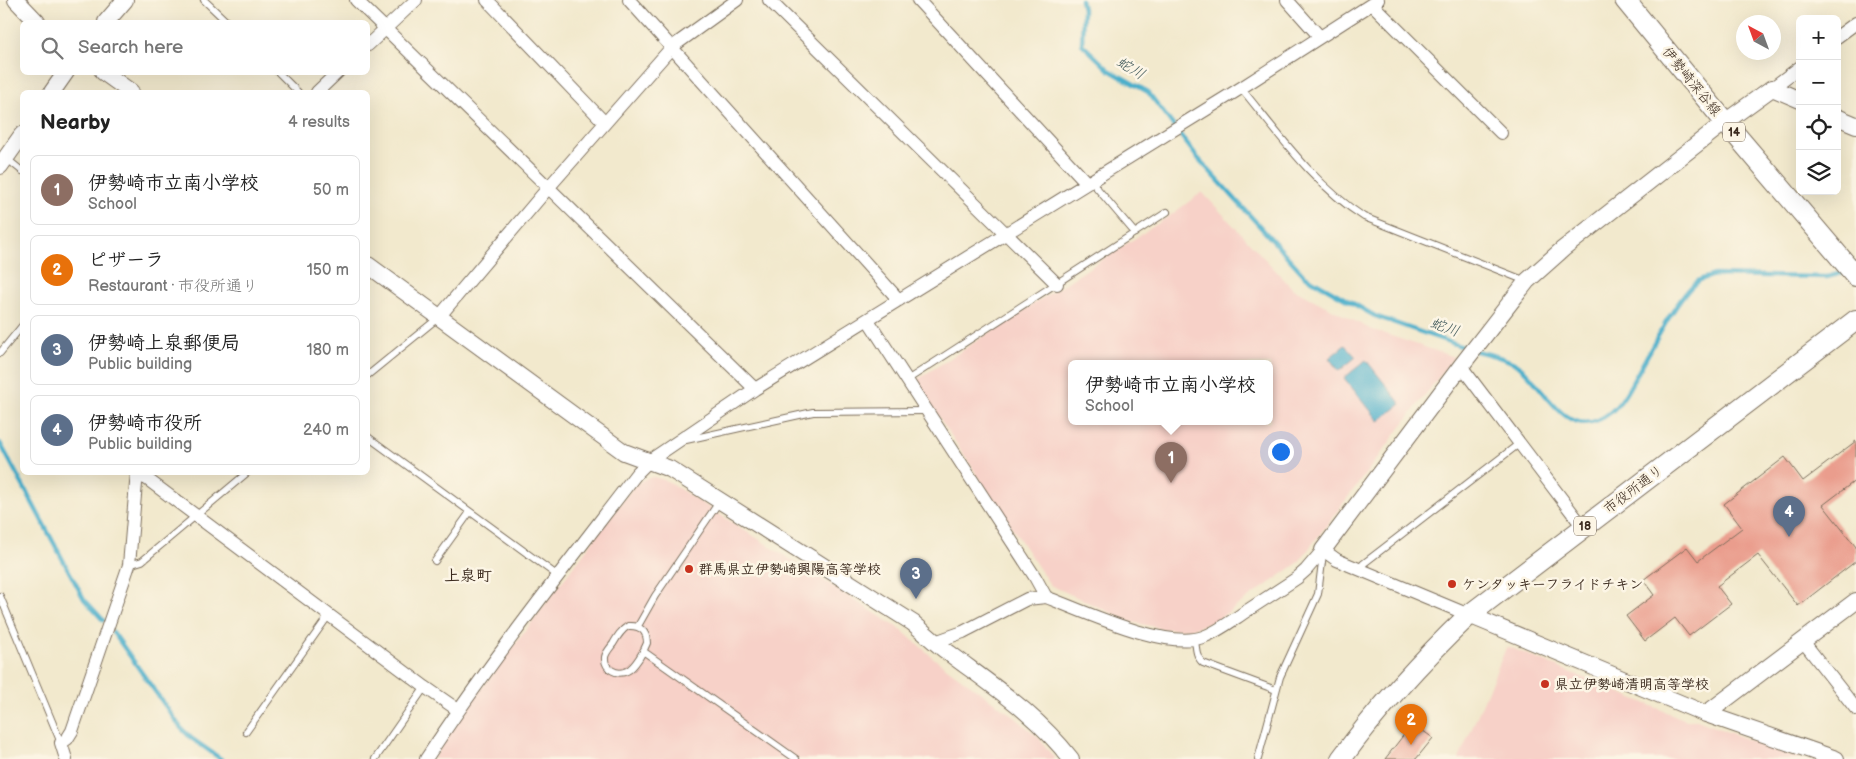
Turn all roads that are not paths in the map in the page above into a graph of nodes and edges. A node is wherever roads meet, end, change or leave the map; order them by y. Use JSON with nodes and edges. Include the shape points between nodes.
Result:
{"nodes":[{"id":1,"x":16,"y":0,"type":"edge"},
{"id":2,"x":125,"y":0,"type":"edge"},
{"id":3,"x":204,"y":0,"type":"edge"},
{"id":4,"x":356,"y":0,"type":"edge"},
{"id":5,"x":416,"y":0,"type":"edge"},
{"id":6,"x":487,"y":0,"type":"edge"},
{"id":7,"x":629,"y":0,"type":"edge"},
{"id":8,"x":737,"y":0,"type":"edge"},
{"id":9,"x":769,"y":0,"type":"edge"},
{"id":10,"x":918,"y":0,"type":"edge"},
{"id":11,"x":1287,"y":0,"type":"edge"},
{"id":12,"x":1626,"y":0,"type":"edge"},
{"id":13,"x":1375,"y":2,"type":"edge"},
{"id":14,"x":35,"y":20,"type":"edge"},
{"id":15,"x":108,"y":20,"type":"edge"},
{"id":16,"x":225,"y":20,"type":"edge"},
{"id":17,"x":1856,"y":23,"type":"edge"},
{"id":18,"x":385,"y":29,"type":"junction"},
{"id":19,"x":1841,"y":35,"type":"edge"},
{"id":20,"x":1320,"y":37,"type":"junction"},
{"id":21,"x":370,"y":43,"type":"edge"},
{"id":22,"x":672,"y":47,"type":"junction"},
{"id":23,"x":1796,"y":70,"type":"edge"},
{"id":24,"x":64,"y":75,"type":"edge"},
{"id":25,"x":107,"y":75,"type":"edge"},
{"id":26,"x":281,"y":75,"type":"edge"},
{"id":27,"x":335,"y":75,"type":"edge"},
{"id":28,"x":1241,"y":88,"type":"junction"},
{"id":29,"x":1772,"y":88,"type":"junction"},
{"id":30,"x":53,"y":90,"type":"edge"},
{"id":31,"x":128,"y":90,"type":"edge"},
{"id":32,"x":296,"y":90,"type":"edge"},
{"id":33,"x":319,"y":90,"type":"edge"},
{"id":34,"x":1796,"y":98,"type":"edge"},
{"id":35,"x":1841,"y":119,"type":"edge"},
{"id":36,"x":1725,"y":122,"type":"junction"},
{"id":37,"x":605,"y":123,"type":"junction"},
{"id":38,"x":1856,"y":125,"type":"edge"},
{"id":39,"x":1501,"y":133,"type":"dead end"},
{"id":40,"x":20,"y":138,"type":"edge"},
{"id":41,"x":3,"y":162,"type":"edge"},
{"id":42,"x":20,"y":170,"type":"edge"},
{"id":43,"x":1088,"y":181,"type":"junction"},
{"id":44,"x":548,"y":188,"type":"junction"},
{"id":45,"x":1167,"y":212,"type":"dead end"},
{"id":46,"x":1135,"y":233,"type":"junction"},
{"id":47,"x":1006,"y":234,"type":"junction"},
{"id":48,"x":370,"y":267,"type":"edge"},
{"id":49,"x":1850,"y":270,"type":"edge"},
{"id":50,"x":1527,"y":281,"type":"junction"},
{"id":51,"x":1057,"y":284,"type":"junction"},
{"id":52,"x":899,"y":300,"type":"junction"},
{"id":53,"x":438,"y":318,"type":"junction"},
{"id":54,"x":868,"y":320,"type":"junction"},
{"id":55,"x":1856,"y":320,"type":"edge"},
{"id":56,"x":20,"y":328,"type":"edge"},
{"id":57,"x":0,"y":353,"type":"edge"},
{"id":58,"x":1464,"y":362,"type":"junction"},
{"id":59,"x":370,"y":372,"type":"edge"},
{"id":60,"x":906,"y":380,"type":"junction"},
{"id":61,"x":755,"y":389,"type":"junction"},
{"id":62,"x":926,"y":411,"type":"junction"},
{"id":63,"x":370,"y":438,"type":"edge"},
{"id":64,"x":678,"y":440,"type":"junction"},
{"id":65,"x":1520,"y":443,"type":"junction"},
{"id":66,"x":649,"y":461,"type":"junction"},
{"id":67,"x":137,"y":475,"type":"edge"},
{"id":68,"x":139,"y":475,"type":"edge"},
{"id":69,"x":244,"y":475,"type":"edge"},
{"id":70,"x":720,"y":500,"type":"junction"},
{"id":71,"x":470,"y":512,"type":"junction"},
{"id":72,"x":196,"y":516,"type":"junction"},
{"id":73,"x":1583,"y":527,"type":"junction"},
{"id":74,"x":1323,"y":550,"type":"junction"},
{"id":75,"x":435,"y":560,"type":"dead end"},
{"id":76,"x":129,"y":565,"type":"junction"},
{"id":77,"x":1358,"y":569,"type":"junction"},
{"id":78,"x":558,"y":576,"type":"junction"},
{"id":79,"x":0,"y":596,"type":"edge"},
{"id":80,"x":1046,"y":597,"type":"junction"},
{"id":81,"x":1856,"y":601,"type":"edge"},
{"id":82,"x":329,"y":614,"type":"junction"},
{"id":83,"x":1469,"y":615,"type":"junction"},
{"id":84,"x":638,"y":626,"type":"junction"},
{"id":85,"x":1195,"y":639,"type":"junction"},
{"id":86,"x":1802,"y":640,"type":"junction"},
{"id":87,"x":935,"y":642,"type":"junction"},
{"id":88,"x":643,"y":651,"type":"junction"},
{"id":89,"x":425,"y":687,"type":"junction"},
{"id":90,"x":1276,"y":690,"type":"junction"},
{"id":91,"x":1856,"y":709,"type":"edge"},
{"id":92,"x":458,"y":710,"type":"junction"},
{"id":93,"x":1706,"y":714,"type":"junction"},
{"id":94,"x":246,"y":732,"type":"dead end"},
{"id":95,"x":61,"y":744,"type":"junction"},
{"id":96,"x":66,"y":759,"type":"edge"},
{"id":97,"x":375,"y":759,"type":"edge"},
{"id":98,"x":426,"y":759,"type":"edge"},
{"id":99,"x":796,"y":759,"type":"edge"},
{"id":100,"x":1071,"y":759,"type":"edge"},
{"id":101,"x":1258,"y":759,"type":"edge"},
{"id":102,"x":1341,"y":759,"type":"edge"},
{"id":103,"x":1836,"y":759,"type":"edge"}],
"edges":[{"from":1,"to":14,"type":"street"},
{"from":2,"to":15,"type":"street"},
{"from":3,"to":16,"type":"lane"},
{"from":4,"to":18,"type":"street"},
{"from":5,"to":18,"type":"street"},
{"from":6,"to":37,"type":"street"},
{"from":7,"to":22,"type":"street"},
{"from":8,"to":22,"type":"street"},
{"from":9,"to":47,"type":"street"},
{"from":10,"to":43,"type":"street"},
{"from":11,"to":20,"type":"street"},
{"from":12,"to":36,"type":"main road","name":"伊勢崎深谷線","number":"14"},
{"from":13,"to":20,"type":"street"},
{"from":13,"to":39,"type":"street"},
{"from":17,"to":19,"type":"street"},
{"from":18,"to":21,"type":"street"},
{"from":18,"to":44,"type":"street"},
{"from":20,"to":28,"type":"street"},
{"from":22,"to":37,"type":"street"},
{"from":22,"to":52,"type":"street"},
{"from":23,"to":29,"type":"street"},
{"from":24,"to":30,"type":"street"},
{"from":25,"to":31,"type":"street"},
{"from":26,"to":32,"type":"lane"},
{"from":27,"to":33,"type":"street"},
{"from":28,"to":43,"type":"street"},
{"from":28,"to":50,"type":"lane","via":[[1300,159],[1347,206],[1364,217]]},
{"from":29,"to":34,"type":"street"},
{"from":29,"to":36,"type":"street"},
{"from":35,"to":38,"type":"street"},
{"from":36,"to":49,"type":"main road","name":"伊勢崎深谷線","number":"14"},
{"from":36,"to":50,"type":"street"},
{"from":37,"to":44,"type":"street"},
{"from":40,"to":41,"type":"street"},
{"from":41,"to":42,"type":"lane"},
{"from":43,"to":46,"type":"lane"},
{"from":43,"to":47,"type":"street"},
{"from":44,"to":53,"type":"street"},
{"from":44,"to":61,"type":"street"},
{"from":45,"to":46,"type":"lane"},
{"from":46,"to":51,"type":"lane"},
{"from":47,"to":51,"type":"street"},
{"from":47,"to":52,"type":"street"},
{"from":48,"to":53,"type":"street"},
{"from":50,"to":58,"type":"street"},
{"from":51,"to":60,"type":"lane"},
{"from":52,"to":54,"type":"street"},
{"from":53,"to":59,"type":"lane"},
{"from":53,"to":66,"type":"street","via":[[624,452]]},
{"from":54,"to":60,"type":"street"},
{"from":54,"to":61,"type":"street"},
{"from":55,"to":73,"type":"main road","name":"市役所通り","number":"18"},
{"from":56,"to":57,"type":"lane"},
{"from":58,"to":65,"type":"street"},
{"from":58,"to":74,"type":"street"},
{"from":60,"to":62,"type":"street"},
{"from":61,"to":64,"type":"street"},
{"from":62,"to":64,"type":"lane","via":[[813,412],[697,439]]},
{"from":62,"to":80,"type":"street"},
{"from":63,"to":71,"type":"lane"},
{"from":64,"to":66,"type":"street"},
{"from":65,"to":73,"type":"street"},
{"from":65,"to":77,"type":"lane"},
{"from":66,"to":70,"type":"street","via":[[670,469]]},
{"from":66,"to":78,"type":"street"},
{"from":67,"to":76,"type":"street"},
{"from":68,"to":72,"type":"street"},
{"from":69,"to":72,"type":"lane"},
{"from":70,"to":84,"type":"lane"},
{"from":70,"to":87,"type":"street","via":[[913,623]]},
{"from":71,"to":75,"type":"lane"},
{"from":71,"to":78,"type":"lane"},
{"from":72,"to":76,"type":"lane","via":[[142,561]]},
{"from":72,"to":82,"type":"street"},
{"from":73,"to":83,"type":"main road","name":"市役所通り","number":"18"},
{"from":74,"to":77,"type":"street"},
{"from":74,"to":85,"type":"street","via":[[1297,578],[1218,630]]},
{"from":74,"to":90,"type":"lane","via":[[1318,594]]},
{"from":76,"to":95,"type":"street","via":[[72,731]]},
{"from":77,"to":83,"type":"street"},
{"from":78,"to":92,"type":"street"},
{"from":79,"to":95,"type":"lane"},
{"from":80,"to":85,"type":"street","via":[[1160,637]]},
{"from":80,"to":87,"type":"street","via":[[1027,599],[963,632]]},
{"from":81,"to":86,"type":"street"},
{"from":82,"to":89,"type":"street"},
{"from":82,"to":94,"type":"lane"},
{"from":83,"to":93,"type":"street"},
{"from":83,"to":102,"type":"main road","name":"市役所通り","number":"18","via":[[1400,684]]},
{"from":84,"to":88,"type":"lane","via":[[647,638]]},
{"from":84,"to":88,"type":"lane","via":[[628,626],[620,633],[606,654],[606,664],[617,672],[626,671]]},
{"from":85,"to":90,"type":"lane","via":[[1197,654],[1203,663]]},
{"from":86,"to":91,"type":"street"},
{"from":86,"to":93,"type":"street"},
{"from":87,"to":100,"type":"street","via":[[1016,702]]},
{"from":88,"to":99,"type":"lane"},
{"from":89,"to":92,"type":"street"},
{"from":89,"to":97,"type":"lane"},
{"from":90,"to":101,"type":"lane"},
{"from":92,"to":98,"type":"street"},
{"from":93,"to":103,"type":"street"},
{"from":95,"to":96,"type":"street"}]}
